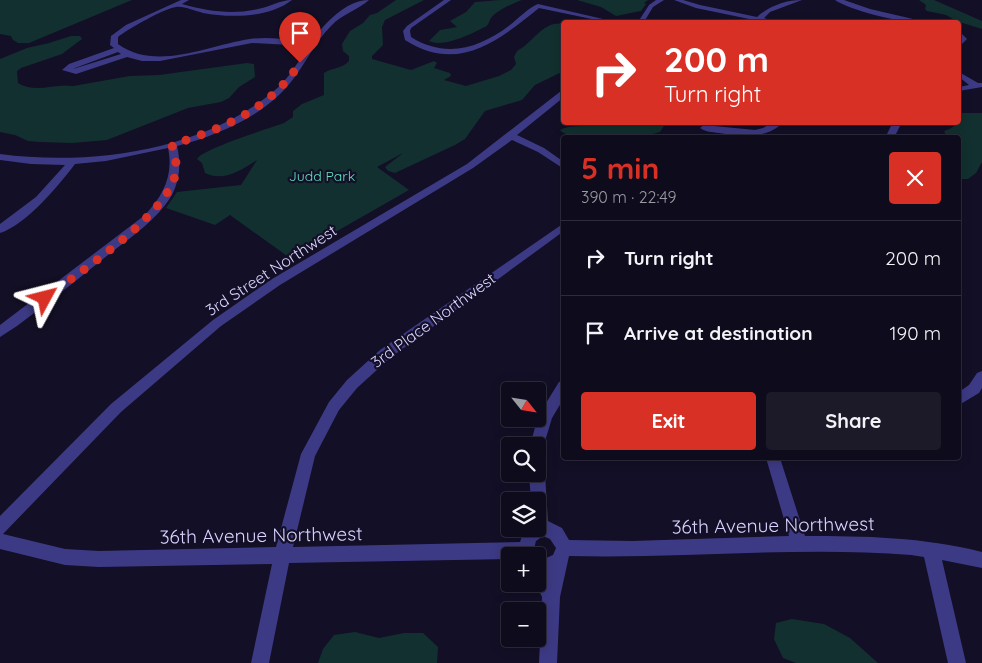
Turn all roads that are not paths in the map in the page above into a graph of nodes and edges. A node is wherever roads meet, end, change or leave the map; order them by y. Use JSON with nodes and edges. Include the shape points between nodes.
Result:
{"nodes":[{"id":1,"x":186,"y":0,"type":"edge"},
{"id":2,"x":288,"y":0,"type":"edge"},
{"id":3,"x":366,"y":0,"type":"edge"},
{"id":4,"x":448,"y":0,"type":"edge"},
{"id":5,"x":661,"y":0,"type":"edge"},
{"id":6,"x":677,"y":0,"type":"edge"},
{"id":7,"x":799,"y":0,"type":"edge"},
{"id":8,"x":838,"y":0,"type":"edge"},
{"id":9,"x":175,"y":4,"type":"junction"},
{"id":10,"x":604,"y":20,"type":"edge"},
{"id":11,"x":643,"y":20,"type":"edge"},
{"id":12,"x":753,"y":20,"type":"edge"},
{"id":13,"x":758,"y":20,"type":"edge"},
{"id":14,"x":912,"y":20,"type":"edge"},
{"id":15,"x":314,"y":44,"type":"junction"},
{"id":16,"x":118,"y":49,"type":"junction"},
{"id":17,"x":127,"y":54,"type":"junction"},
{"id":18,"x":961,"y":75,"type":"edge"},
{"id":19,"x":979,"y":86,"type":"edge"},
{"id":20,"x":961,"y":89,"type":"edge"},
{"id":21,"x":561,"y":95,"type":"edge"},
{"id":22,"x":776,"y":125,"type":"edge"},
{"id":23,"x":704,"y":129,"type":"edge"},
{"id":24,"x":511,"y":136,"type":"junction"},
{"id":25,"x":172,"y":145,"type":"junction"},
{"id":26,"x":0,"y":157,"type":"edge"},
{"id":27,"x":72,"y":161,"type":"junction"},
{"id":28,"x":561,"y":164,"type":"edge"},
{"id":29,"x":561,"y":228,"type":"edge"},
{"id":30,"x":0,"y":230,"type":"edge"},
{"id":31,"x":1,"y":330,"type":"edge"},
{"id":32,"x":982,"y":377,"type":"edge"},
{"id":33,"x":561,"y":391,"type":"edge"},
{"id":34,"x":961,"y":398,"type":"edge"},
{"id":35,"x":539,"y":437,"type":"edge"},
{"id":36,"x":774,"y":460,"type":"edge"},
{"id":37,"x":0,"y":527,"type":"edge"},
{"id":38,"x":546,"y":528,"type":"edge"},
{"id":39,"x":0,"y":541,"type":"edge"},
{"id":40,"x":800,"y":543,"type":"junction"},
{"id":41,"x":931,"y":549,"type":"junction"},
{"id":42,"x":501,"y":553,"type":"edge"},
{"id":43,"x":561,"y":555,"type":"junction"},
{"id":44,"x":283,"y":556,"type":"junction"},
{"id":45,"x":982,"y":560,"type":"edge"},
{"id":46,"x":546,"y":567,"type":"edge"},
{"id":47,"x":546,"y":586,"type":"edge"},
{"id":48,"x":551,"y":597,"type":"junction"},
{"id":49,"x":260,"y":663,"type":"edge"},
{"id":50,"x":548,"y":663,"type":"edge"},
{"id":51,"x":957,"y":663,"type":"edge"}],
"edges":[{"from":1,"to":9,"type":"street"},
{"from":2,"to":9,"type":"street","via":[[261,10],[228,14],[205,13]]},
{"from":3,"to":15,"type":"street","via":[[334,20]]},
{"from":4,"to":10,"type":"street","via":[[414,22],[406,31],[408,38],[426,47],[473,52],[494,41],[538,6]]},
{"from":5,"to":11,"type":"street","via":[[651,6]]},
{"from":6,"to":12,"type":"street"},
{"from":7,"to":13,"type":"street","via":[[768,11]]},
{"from":8,"to":14,"type":"street","via":[[868,12]]},
{"from":9,"to":16,"type":"street","via":[[122,30],[113,41]]},
{"from":15,"to":17,"type":"street","via":[[251,41],[168,59]]},
{"from":15,"to":25,"type":"street","via":[[289,79],[268,100],[224,126]]},
{"from":16,"to":17,"type":"street"},
{"from":16,"to":17,"type":"street","via":[[66,70],[76,72]]},
{"from":18,"to":19,"type":"street"},
{"from":19,"to":20,"type":"street"},
{"from":21,"to":24,"type":"street","name":"3rd Street Northwest"},
{"from":22,"to":23,"type":"street","via":[[760,132]]},
{"from":24,"to":28,"type":"street"},
{"from":24,"to":37,"type":"street","name":"3rd Street Northwest","via":[[447,181],[276,282],[217,323],[116,408]]},
{"from":25,"to":27,"type":"street","via":[[134,154]]},
{"from":25,"to":31,"type":"street","via":[[176,173],[162,202],[116,243]]},
{"from":26,"to":27,"type":"street","via":[[32,162]]},
{"from":27,"to":30,"type":"street","via":[[40,200]]},
{"from":29,"to":44,"type":"street","name":"3rd Place Northwest","via":[[385,354],[352,384],[334,406],[308,454]]},
{"from":32,"to":34,"type":"street","via":[[974,389]]},
{"from":33,"to":35,"type":"street","via":[[545,416]]},
{"from":36,"to":40,"type":"street"},
{"from":38,"to":43,"type":"street","via":[[559,536]]},
{"from":39,"to":44,"type":"street","name":"36th Avenue Northwest","via":[[77,558]]},
{"from":40,"to":41,"type":"street","name":"36th Avenue Northwest","via":[[899,545]]},
{"from":40,"to":43,"type":"street","name":"36th Avenue Northwest","via":[[608,550]]},
{"from":41,"to":45,"type":"street","name":"36th Avenue Northwest"},
{"from":41,"to":51,"type":"street"},
{"from":42,"to":44,"type":"street","name":"36th Avenue Northwest"},
{"from":43,"to":46,"type":"street","name":"36th Avenue Northwest"},
{"from":43,"to":48,"type":"street"},
{"from":44,"to":49,"type":"street","name":"3rd Place Northwest"},
{"from":47,"to":48,"type":"street"},
{"from":48,"to":50,"type":"street"}]}
